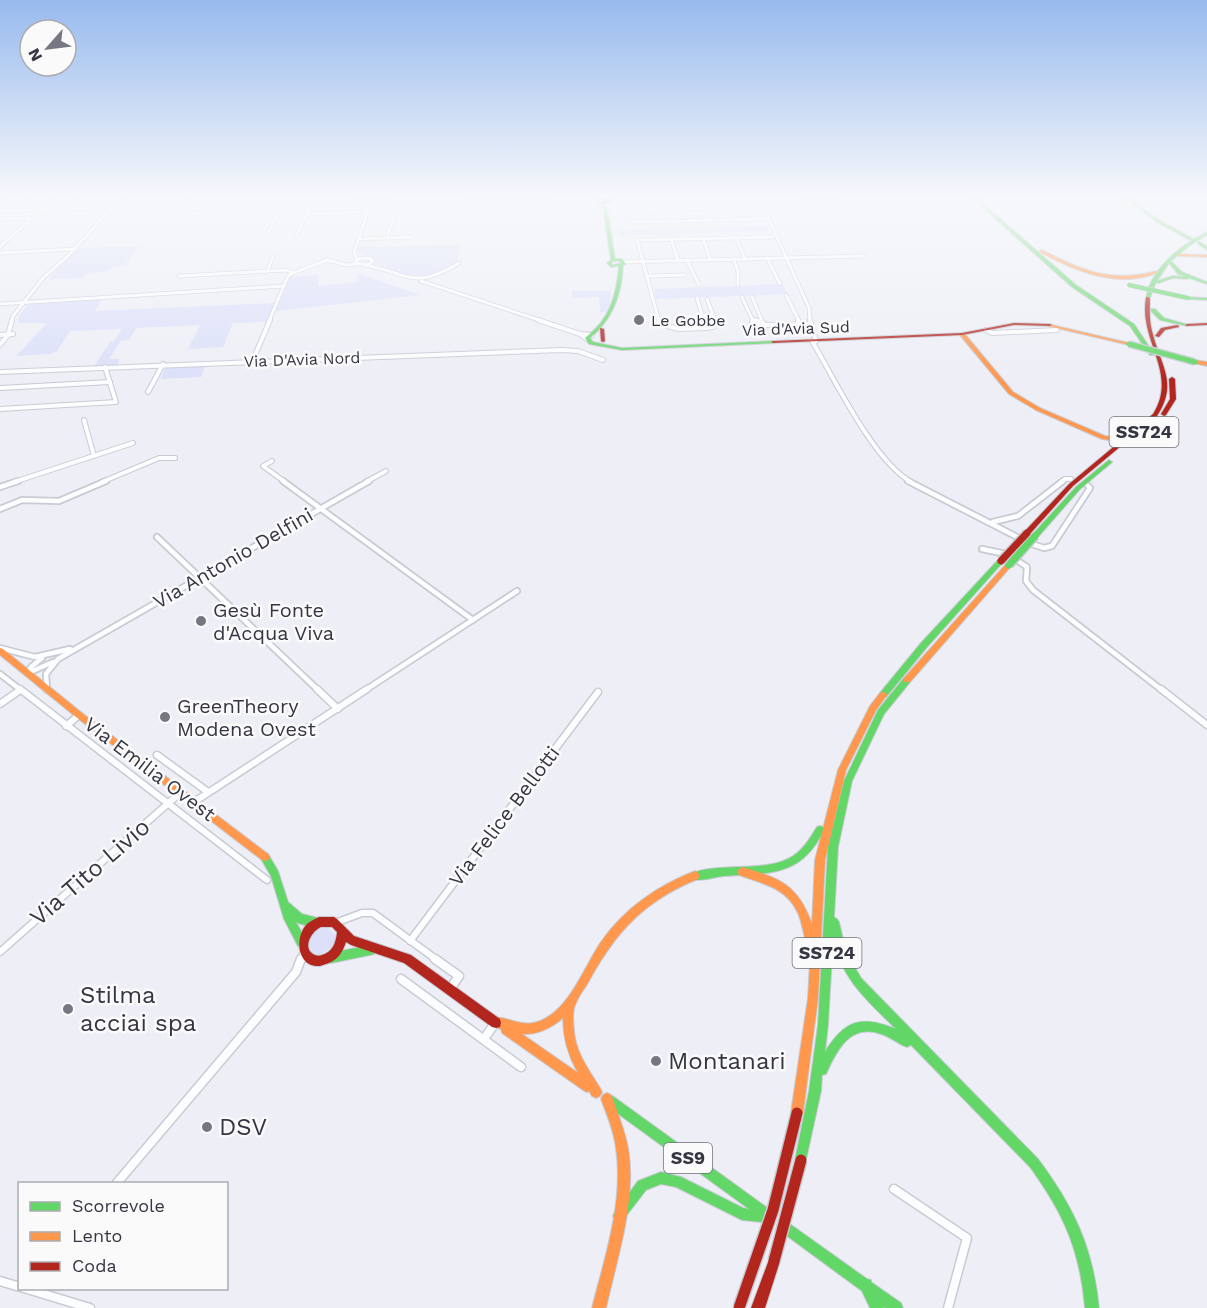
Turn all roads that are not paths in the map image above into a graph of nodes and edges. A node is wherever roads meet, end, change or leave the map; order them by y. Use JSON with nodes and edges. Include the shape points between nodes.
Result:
{"nodes":[{"id":1,"x":65,"y":257,"type":"edge"},
{"id":2,"x":273,"y":257,"type":"dead end"},
{"id":3,"x":356,"y":257,"type":"edge"},
{"id":4,"x":617,"y":257,"type":"edge"},
{"id":5,"x":641,"y":257,"type":"edge"},
{"id":6,"x":677,"y":257,"type":"edge"},
{"id":7,"x":710,"y":257,"type":"edge"},
{"id":8,"x":811,"y":257,"type":"edge"},
{"id":9,"x":812,"y":257,"type":"edge"},
{"id":10,"x":1043,"y":257,"type":"edge"},
{"id":11,"x":1047,"y":257,"type":"edge"},
{"id":12,"x":1052,"y":257,"type":"edge"},
{"id":13,"x":1171,"y":257,"type":"edge"},
{"id":14,"x":1177,"y":257,"type":"edge"},
{"id":15,"x":362,"y":258,"type":"joint"},
{"id":16,"x":767,"y":258,"type":"junction"},
{"id":17,"x":786,"y":258,"type":"junction"},
{"id":18,"x":733,"y":259,"type":"junction"},
{"id":19,"x":745,"y":259,"type":"joint"},
{"id":20,"x":678,"y":260,"type":"junction"},
{"id":21,"x":687,"y":260,"type":"junction"},
{"id":22,"x":711,"y":260,"type":"junction"},
{"id":23,"x":642,"y":261,"type":"junction"},
{"id":24,"x":357,"y":262,"type":"junction"},
{"id":25,"x":372,"y":263,"type":"junction"},
{"id":26,"x":459,"y":263,"type":"dead end"},
{"id":27,"x":618,"y":263,"type":"junction"},
{"id":28,"x":815,"y":263,"type":"dead end"},
{"id":29,"x":1171,"y":263,"type":"junction"},
{"id":30,"x":364,"y":265,"type":"junction"},
{"id":31,"x":379,"y":268,"type":"junction"},
{"id":32,"x":267,"y":272,"type":"junction"},
{"id":33,"x":1157,"y":272,"type":"junction"},
{"id":34,"x":293,"y":273,"type":"junction"},
{"id":35,"x":685,"y":275,"type":"dead end"},
{"id":36,"x":179,"y":276,"type":"dead end"},
{"id":37,"x":648,"y":276,"type":"junction"},
{"id":38,"x":1195,"y":279,"type":"junction"},
{"id":39,"x":421,"y":281,"type":"junction"},
{"id":40,"x":1158,"y":282,"type":"junction"},
{"id":41,"x":1207,"y":283,"type":"edge"},
{"id":42,"x":780,"y":284,"type":"dead end"},
{"id":43,"x":699,"y":285,"type":"dead end"},
{"id":44,"x":738,"y":285,"type":"dead end"},
{"id":45,"x":284,"y":286,"type":"junction"},
{"id":46,"x":786,"y":295,"type":"dead end"},
{"id":47,"x":742,"y":297,"type":"dead end"},
{"id":48,"x":752,"y":297,"type":"dead end"},
{"id":49,"x":697,"y":298,"type":"dead end"},
{"id":50,"x":707,"y":299,"type":"dead end"},
{"id":51,"x":1207,"y":299,"type":"edge"},
{"id":52,"x":22,"y":303,"type":"junction"},
{"id":53,"x":0,"y":304,"type":"edge"},
{"id":54,"x":15,"y":309,"type":"dead end"},
{"id":55,"x":1153,"y":310,"type":"junction"},
{"id":56,"x":702,"y":315,"type":"junction"},
{"id":57,"x":713,"y":315,"type":"junction"},
{"id":58,"x":753,"y":321,"type":"joint"},
{"id":59,"x":763,"y":323,"type":"junction"},
{"id":60,"x":800,"y":324,"type":"junction"},
{"id":61,"x":811,"y":324,"type":"junction"},
{"id":62,"x":1207,"y":324,"type":"edge"},
{"id":63,"x":1187,"y":325,"type":"junction"},
{"id":64,"x":706,"y":328,"type":"junction"},
{"id":65,"x":986,"y":330,"type":"junction"},
{"id":66,"x":1057,"y":330,"type":"dead end"},
{"id":67,"x":11,"y":334,"type":"junction"},
{"id":68,"x":962,"y":334,"type":"junction"},
{"id":69,"x":0,"y":335,"type":"edge"},
{"id":70,"x":1157,"y":336,"type":"junction"},
{"id":71,"x":596,"y":338,"type":"junction"},
{"id":72,"x":814,"y":340,"type":"junction"},
{"id":73,"x":0,"y":345,"type":"edge"},
{"id":74,"x":1161,"y":357,"type":"junction"},
{"id":75,"x":253,"y":360,"type":"junction"},
{"id":76,"x":603,"y":360,"type":"dead end"},
{"id":77,"x":164,"y":364,"type":"junction"},
{"id":78,"x":1207,"y":364,"type":"edge"},
{"id":79,"x":105,"y":367,"type":"junction"},
{"id":80,"x":0,"y":372,"type":"edge"},
{"id":81,"x":1164,"y":372,"type":"junction"},
{"id":82,"x":110,"y":382,"type":"junction"},
{"id":83,"x":0,"y":388,"type":"edge"},
{"id":84,"x":148,"y":392,"type":"dead end"},
{"id":85,"x":0,"y":409,"type":"edge"},
{"id":86,"x":84,"y":420,"type":"dead end"},
{"id":87,"x":1143,"y":425,"type":"junction"},
{"id":88,"x":1096,"y":435,"type":"junction"},
{"id":89,"x":133,"y":443,"type":"dead end"},
{"id":90,"x":94,"y":456,"type":"junction"},
{"id":91,"x":175,"y":458,"type":"dead end"},
{"id":92,"x":272,"y":461,"type":"dead end"},
{"id":93,"x":386,"y":471,"type":"dead end"},
{"id":94,"x":1082,"y":475,"type":"junction"},
{"id":95,"x":1071,"y":479,"type":"dead end"},
{"id":96,"x":1088,"y":486,"type":"dead end"},
{"id":97,"x":0,"y":488,"type":"edge"},
{"id":98,"x":321,"y":508,"type":"junction"},
{"id":99,"x":0,"y":509,"type":"edge"},
{"id":100,"x":992,"y":522,"type":"junction"},
{"id":101,"x":1031,"y":535,"type":"junction"},
{"id":102,"x":157,"y":537,"type":"dead end"},
{"id":103,"x":982,"y":549,"type":"dead end"},
{"id":104,"x":1005,"y":563,"type":"junction"},
{"id":105,"x":200,"y":578,"type":"junction"},
{"id":106,"x":517,"y":591,"type":"dead end"},
{"id":107,"x":473,"y":620,"type":"junction"},
{"id":108,"x":81,"y":645,"type":"junction"},
{"id":109,"x":0,"y":650,"type":"edge"},
{"id":110,"x":43,"y":658,"type":"junction"},
{"id":111,"x":58,"y":659,"type":"junction"},
{"id":112,"x":28,"y":673,"type":"junction"},
{"id":113,"x":0,"y":674,"type":"edge"},
{"id":114,"x":20,"y":690,"type":"junction"},
{"id":115,"x":47,"y":690,"type":"junction"},
{"id":116,"x":598,"y":692,"type":"dead end"},
{"id":117,"x":0,"y":704,"type":"edge"},
{"id":118,"x":338,"y":709,"type":"junction"},
{"id":119,"x":79,"y":715,"type":"junction"},
{"id":120,"x":1207,"y":725,"type":"edge"},
{"id":121,"x":66,"y":726,"type":"junction"},
{"id":122,"x":157,"y":755,"type":"dead end"},
{"id":123,"x":835,"y":789,"type":"junction"},
{"id":124,"x":181,"y":792,"type":"junction"},
{"id":125,"x":208,"y":792,"type":"junction"},
{"id":126,"x":194,"y":802,"type":"junction"},
{"id":127,"x":169,"y":803,"type":"junction"},
{"id":128,"x":833,"y":847,"type":"junction"},
{"id":129,"x":733,"y":870,"type":"junction"},
{"id":130,"x":267,"y":880,"type":"dead end"},
{"id":131,"x":282,"y":900,"type":"junction"},
{"id":132,"x":346,"y":920,"type":"junction"},
{"id":133,"x":319,"y":922,"type":"junction"},
{"id":134,"x":335,"y":923,"type":"junction"},
{"id":135,"x":341,"y":931,"type":"junction"},
{"id":136,"x":410,"y":940,"type":"junction"},
{"id":137,"x":302,"y":942,"type":"junction"},
{"id":138,"x":374,"y":949,"type":"junction"},
{"id":139,"x":0,"y":952,"type":"edge"},
{"id":140,"x":303,"y":954,"type":"junction"},
{"id":141,"x":329,"y":958,"type":"junction"},
{"id":142,"x":316,"y":962,"type":"junction"},
{"id":143,"x":296,"y":972,"type":"junction"},
{"id":144,"x":401,"y":979,"type":"dead end"},
{"id":145,"x":450,"y":989,"type":"junction"},
{"id":146,"x":813,"y":998,"type":"junction"},
{"id":147,"x":571,"y":1000,"type":"junction"},
{"id":148,"x":495,"y":1022,"type":"junction"},
{"id":149,"x":484,"y":1040,"type":"junction"},
{"id":150,"x":930,"y":1060,"type":"junction"},
{"id":151,"x":521,"y":1067,"type":"dead end"},
{"id":152,"x":815,"y":1090,"type":"junction"},
{"id":153,"x":596,"y":1092,"type":"junction"},
{"id":154,"x":607,"y":1099,"type":"junction"},
{"id":155,"x":118,"y":1182,"type":"edge"},
{"id":156,"x":894,"y":1189,"type":"dead end"},
{"id":157,"x":619,"y":1216,"type":"junction"},
{"id":158,"x":770,"y":1216,"type":"junction"},
{"id":159,"x":0,"y":1281,"type":"edge"},
{"id":160,"x":866,"y":1285,"type":"junction"},
{"id":161,"x":18,"y":1286,"type":"edge"},
{"id":162,"x":28,"y":1290,"type":"edge"},
{"id":163,"x":90,"y":1308,"type":"edge"},
{"id":164,"x":599,"y":1308,"type":"edge"},
{"id":165,"x":740,"y":1308,"type":"edge"},
{"id":166,"x":758,"y":1308,"type":"edge"},
{"id":167,"x":877,"y":1308,"type":"edge"},
{"id":168,"x":896,"y":1308,"type":"edge"},
{"id":169,"x":948,"y":1308,"type":"edge"},
{"id":170,"x":1092,"y":1308,"type":"edge"}],
"edges":[{"from":1,"to":52,"type":"street"},
{"from":2,"to":32,"type":"street"},
{"from":3,"to":24,"type":"street"},
{"from":4,"to":27,"type":"main road"},
{"from":5,"to":23,"type":"street"},
{"from":6,"to":20,"type":"street"},
{"from":7,"to":22,"type":"street"},
{"from":8,"to":17,"type":"street"},
{"from":9,"to":28,"type":"street"},
{"from":10,"to":81,"type":"main road","via":[[1074,286],[1132,326]]},
{"from":11,"to":51,"type":"main road","bridge":true,"via":[[1080,273]]},
{"from":12,"to":33,"type":"main road","via":[[1118,278],[1144,278]]},
{"from":13,"to":33,"type":"main road","number":"SS724"},
{"from":14,"to":29,"type":"main road","number":"SS724"},
{"from":15,"to":24,"type":"street"},
{"from":15,"to":25,"type":"street","via":[[371,259]]},
{"from":16,"to":17,"type":"street"},
{"from":16,"to":19,"type":"street"},
{"from":16,"to":42,"type":"street"},
{"from":17,"to":61,"type":"street","via":[[809,308]]},
{"from":18,"to":19,"type":"street"},
{"from":18,"to":22,"type":"street"},
{"from":18,"to":44,"type":"street"},
{"from":20,"to":21,"type":"street"},
{"from":20,"to":23,"type":"street"},
{"from":21,"to":22,"type":"street"},
{"from":21,"to":43,"type":"street"},
{"from":23,"to":27,"type":"street"},
{"from":23,"to":37,"type":"street"},
{"from":24,"to":30,"type":"street"},
{"from":24,"to":34,"type":"street","via":[[346,265],[327,260]]},
{"from":25,"to":30,"type":"street"},
{"from":25,"to":31,"type":"street"},
{"from":26,"to":39,"type":"street"},
{"from":27,"to":71,"type":"main road","via":[[613,311]]},
{"from":29,"to":38,"type":"main road","via":[[1177,271]]},
{"from":29,"to":40,"type":"main road","number":"SS724"},
{"from":30,"to":31,"type":"street"},
{"from":31,"to":39,"type":"street"},
{"from":32,"to":34,"type":"street"},
{"from":32,"to":36,"type":"street"},
{"from":33,"to":74,"type":"main road","number":"SS724","via":[[1148,295],[1147,316]]},
{"from":34,"to":45,"type":"street"},
{"from":35,"to":37,"type":"street"},
{"from":37,"to":64,"type":"street","via":[[661,326]]},
{"from":38,"to":40,"type":"main road","via":[[1173,277]]},
{"from":38,"to":41,"type":"main road"},
{"from":39,"to":71,"type":"street"},
{"from":40,"to":55,"type":"main road","number":"SS724"},
{"from":45,"to":52,"type":"street"},
{"from":45,"to":75,"type":"street"},
{"from":46,"to":60,"type":"street"},
{"from":47,"to":58,"type":"street"},
{"from":48,"to":59,"type":"street"},
{"from":49,"to":56,"type":"street"},
{"from":50,"to":57,"type":"street"},
{"from":52,"to":53,"type":"street"},
{"from":52,"to":54,"type":"street"},
{"from":52,"to":67,"type":"street","via":[[13,316]]},
{"from":55,"to":63,"type":"main road","via":[[1162,319]]},
{"from":55,"to":70,"type":"main road","number":"SS724"},
{"from":56,"to":57,"type":"street"},
{"from":56,"to":64,"type":"street"},
{"from":57,"to":64,"type":"street","via":[[716,326]]},
{"from":58,"to":59,"type":"street","via":[[754,325]]},
{"from":59,"to":60,"type":"street"},
{"from":60,"to":61,"type":"street"},
{"from":61,"to":72,"type":"street"},
{"from":62,"to":63,"type":"main road"},
{"from":63,"to":70,"type":"main road","via":[[1166,327]]},
{"from":65,"to":66,"type":"street","name":"Via d'Avia Sud"},
{"from":65,"to":68,"type":"main road","name":"Via d'Avia Sud"},
{"from":65,"to":78,"type":"main road","name":"Via d'Avia Sud","bridge":true,"via":[[1021,323],[1068,328]]},
{"from":67,"to":69,"type":"street"},
{"from":67,"to":73,"type":"street"},
{"from":68,"to":72,"type":"main road","name":"Via d'Avia Sud"},
{"from":68,"to":88,"type":"main road","via":[[1011,393]]},
{"from":70,"to":74,"type":"main road","number":"SS724"},
{"from":71,"to":72,"type":"main road","name":"Via d'Avia Sud","via":[[622,349]]},
{"from":72,"to":100,"type":"street","via":[[872,443],[891,468],[908,481]]},
{"from":74,"to":81,"type":"main road","number":"SS724"},
{"from":74,"to":101,"type":"main road","number":"SS724","via":[[1174,391],[1166,412],[1078,488]]},
{"from":75,"to":76,"type":"street","name":"Via D'Avia Nord","via":[[566,350]]},
{"from":75,"to":77,"type":"street","name":"Via D'Avia Nord"},
{"from":77,"to":79,"type":"street","name":"Via D'Avia Nord"},
{"from":77,"to":84,"type":"street"},
{"from":79,"to":80,"type":"street","name":"Via D'Avia Nord"},
{"from":79,"to":82,"type":"street"},
{"from":81,"to":87,"type":"main road","number":"SS724","via":[[1167,390],[1163,404]]},
{"from":82,"to":83,"type":"street"},
{"from":82,"to":85,"type":"street","via":[[116,402]]},
{"from":86,"to":90,"type":"street"},
{"from":87,"to":88,"type":"main road","via":[[1117,439]]},
{"from":87,"to":94,"type":"main road","number":"SS724"},
{"from":88,"to":94,"type":"main road","via":[[1105,442],[1106,450]]},
{"from":89,"to":90,"type":"street"},
{"from":90,"to":97,"type":"street"},
{"from":91,"to":99,"type":"street","via":[[159,458],[59,501],[22,500]]},
{"from":92,"to":98,"type":"street","via":[[263,466]]},
{"from":93,"to":98,"type":"street","name":"Via Antonio Delfini"},
{"from":94,"to":101,"type":"main road","number":"SS724"},
{"from":95,"to":100,"type":"street","via":[[1065,479],[1018,516]]},
{"from":96,"to":100,"type":"street","via":[[1085,498],[1049,548],[1034,546]]},
{"from":98,"to":105,"type":"street","name":"Via Antonio Delfini"},
{"from":98,"to":107,"type":"street"},
{"from":101,"to":104,"type":"main road","number":"SS724","bridge":true},
{"from":102,"to":105,"type":"street"},
{"from":103,"to":120,"type":"street","via":[[998,551],[1023,563],[1028,572],[1026,581],[1033,590]]},
{"from":104,"to":123,"type":"main road","number":"SS724","via":[[924,645],[873,708]]},
{"from":104,"to":128,"type":"main road","number":"SS724","via":[[881,712],[852,769]]},
{"from":105,"to":108,"type":"street","name":"Via Antonio Delfini"},
{"from":105,"to":118,"type":"street"},
{"from":106,"to":107,"type":"street"},
{"from":107,"to":118,"type":"street"},
{"from":108,"to":110,"type":"street"},
{"from":108,"to":111,"type":"street"},
{"from":109,"to":110,"type":"street"},
{"from":109,"to":112,"type":"main road","name":"Via Emilia Ovest"},
{"from":110,"to":112,"type":"street"},
{"from":111,"to":112,"type":"street"},
{"from":111,"to":115,"type":"street","via":[[46,674]]},
{"from":112,"to":115,"type":"main road","name":"Via Emilia Ovest"},
{"from":113,"to":114,"type":"street","name":"Via Emilia Ovest"},
{"from":114,"to":117,"type":"street"},
{"from":114,"to":121,"type":"street","name":"Via Emilia Ovest"},
{"from":115,"to":119,"type":"main road","name":"Via Emilia Ovest"},
{"from":116,"to":136,"type":"street","name":"Via Felice Bellotti"},
{"from":118,"to":125,"type":"street"},
{"from":119,"to":121,"type":"street"},
{"from":119,"to":124,"type":"main road","name":"Via Emilia Ovest"},
{"from":121,"to":127,"type":"street","name":"Via Emilia Ovest"},
{"from":122,"to":125,"type":"street","name":"Via Emilia Ovest"},
{"from":123,"to":129,"type":"main road","via":[[826,801],[815,843],[804,857],[780,867]]},
{"from":123,"to":146,"type":"main road","number":"SS724","via":[[818,879]]},
{"from":124,"to":126,"type":"main road","name":"Via Emilia Ovest"},
{"from":124,"to":127,"type":"street","name":"Via Tito Livio"},
{"from":125,"to":126,"type":"street"},
{"from":126,"to":131,"type":"main road","name":"Via Emilia Ovest","via":[[265,857],[275,874]]},
{"from":127,"to":130,"type":"street","name":"Via Emilia Ovest"},
{"from":127,"to":139,"type":"street","name":"Via Tito Livio"},
{"from":128,"to":150,"type":"main road","via":[[834,934],[841,955],[864,991]]},
{"from":128,"to":152,"type":"main road","number":"SS724","via":[[825,999]]},
{"from":129,"to":146,"type":"main road","via":[[772,880],[797,900],[809,927],[808,968]]},
{"from":129,"to":147,"type":"main road","via":[[686,879],[652,898],[606,943]]},
{"from":131,"to":133,"type":"main road","name":"Via Emilia Ovest","via":[[301,921]]},
{"from":131,"to":137,"type":"main road","name":"Via Emilia Ovest"},
{"from":132,"to":134,"type":"street"},
{"from":132,"to":135,"type":"street"},
{"from":132,"to":136,"type":"street","via":[[361,912],[373,913]]},
{"from":133,"to":134,"type":"main road"},
{"from":133,"to":137,"type":"main road","via":[[308,930]]},
{"from":134,"to":135,"type":"main road"},
{"from":135,"to":138,"type":"main road","via":[[351,940]]},
{"from":135,"to":141,"type":"main road","via":[[340,946]]},
{"from":136,"to":145,"type":"street","via":[[459,976]]},
{"from":137,"to":140,"type":"main road"},
{"from":138,"to":141,"type":"main road"},
{"from":138,"to":145,"type":"main road","number":"SS9","via":[[407,959]]},
{"from":140,"to":142,"type":"main road"},
{"from":140,"to":143,"type":"street"},
{"from":141,"to":142,"type":"main road"},
{"from":142,"to":143,"type":"street"},
{"from":143,"to":155,"type":"street"},
{"from":144,"to":149,"type":"street"},
{"from":145,"to":148,"type":"main road","number":"SS9"},
{"from":146,"to":165,"type":"main road","number":"SS724","bridge":true,"via":[[797,1113],[772,1210]]},
{"from":147,"to":148,"type":"main road","via":[[556,1018],[529,1030]]},
{"from":147,"to":153,"type":"main road","via":[[567,1044]]},
{"from":148,"to":149,"type":"street"},
{"from":148,"to":153,"type":"main road","number":"SS9"},
{"from":149,"to":151,"type":"street"},
{"from":150,"to":152,"type":"main road","via":[[896,1033],[874,1026],[857,1026],[833,1043]]},
{"from":150,"to":170,"type":"main road","via":[[1034,1163],[1055,1190],[1082,1245]]},
{"from":152,"to":166,"type":"main road","number":"SS724","bridge":true,"via":[[787,1215]]},
{"from":153,"to":154,"type":"main road","number":"SS9"},
{"from":154,"to":157,"type":"main road","via":[[624,1165]]},
{"from":154,"to":158,"type":"main road","number":"SS9"},
{"from":156,"to":169,"type":"street","via":[[967,1238]]},
{"from":157,"to":158,"type":"main road","via":[[642,1185],[661,1178],[677,1181],[742,1214]]},
{"from":157,"to":164,"type":"main road"},
{"from":158,"to":160,"type":"main road","number":"SS9"},
{"from":159,"to":161,"type":"street"},
{"from":160,"to":167,"type":"main road"},
{"from":160,"to":168,"type":"main road","number":"SS9"},
{"from":162,"to":163,"type":"street"}]}
